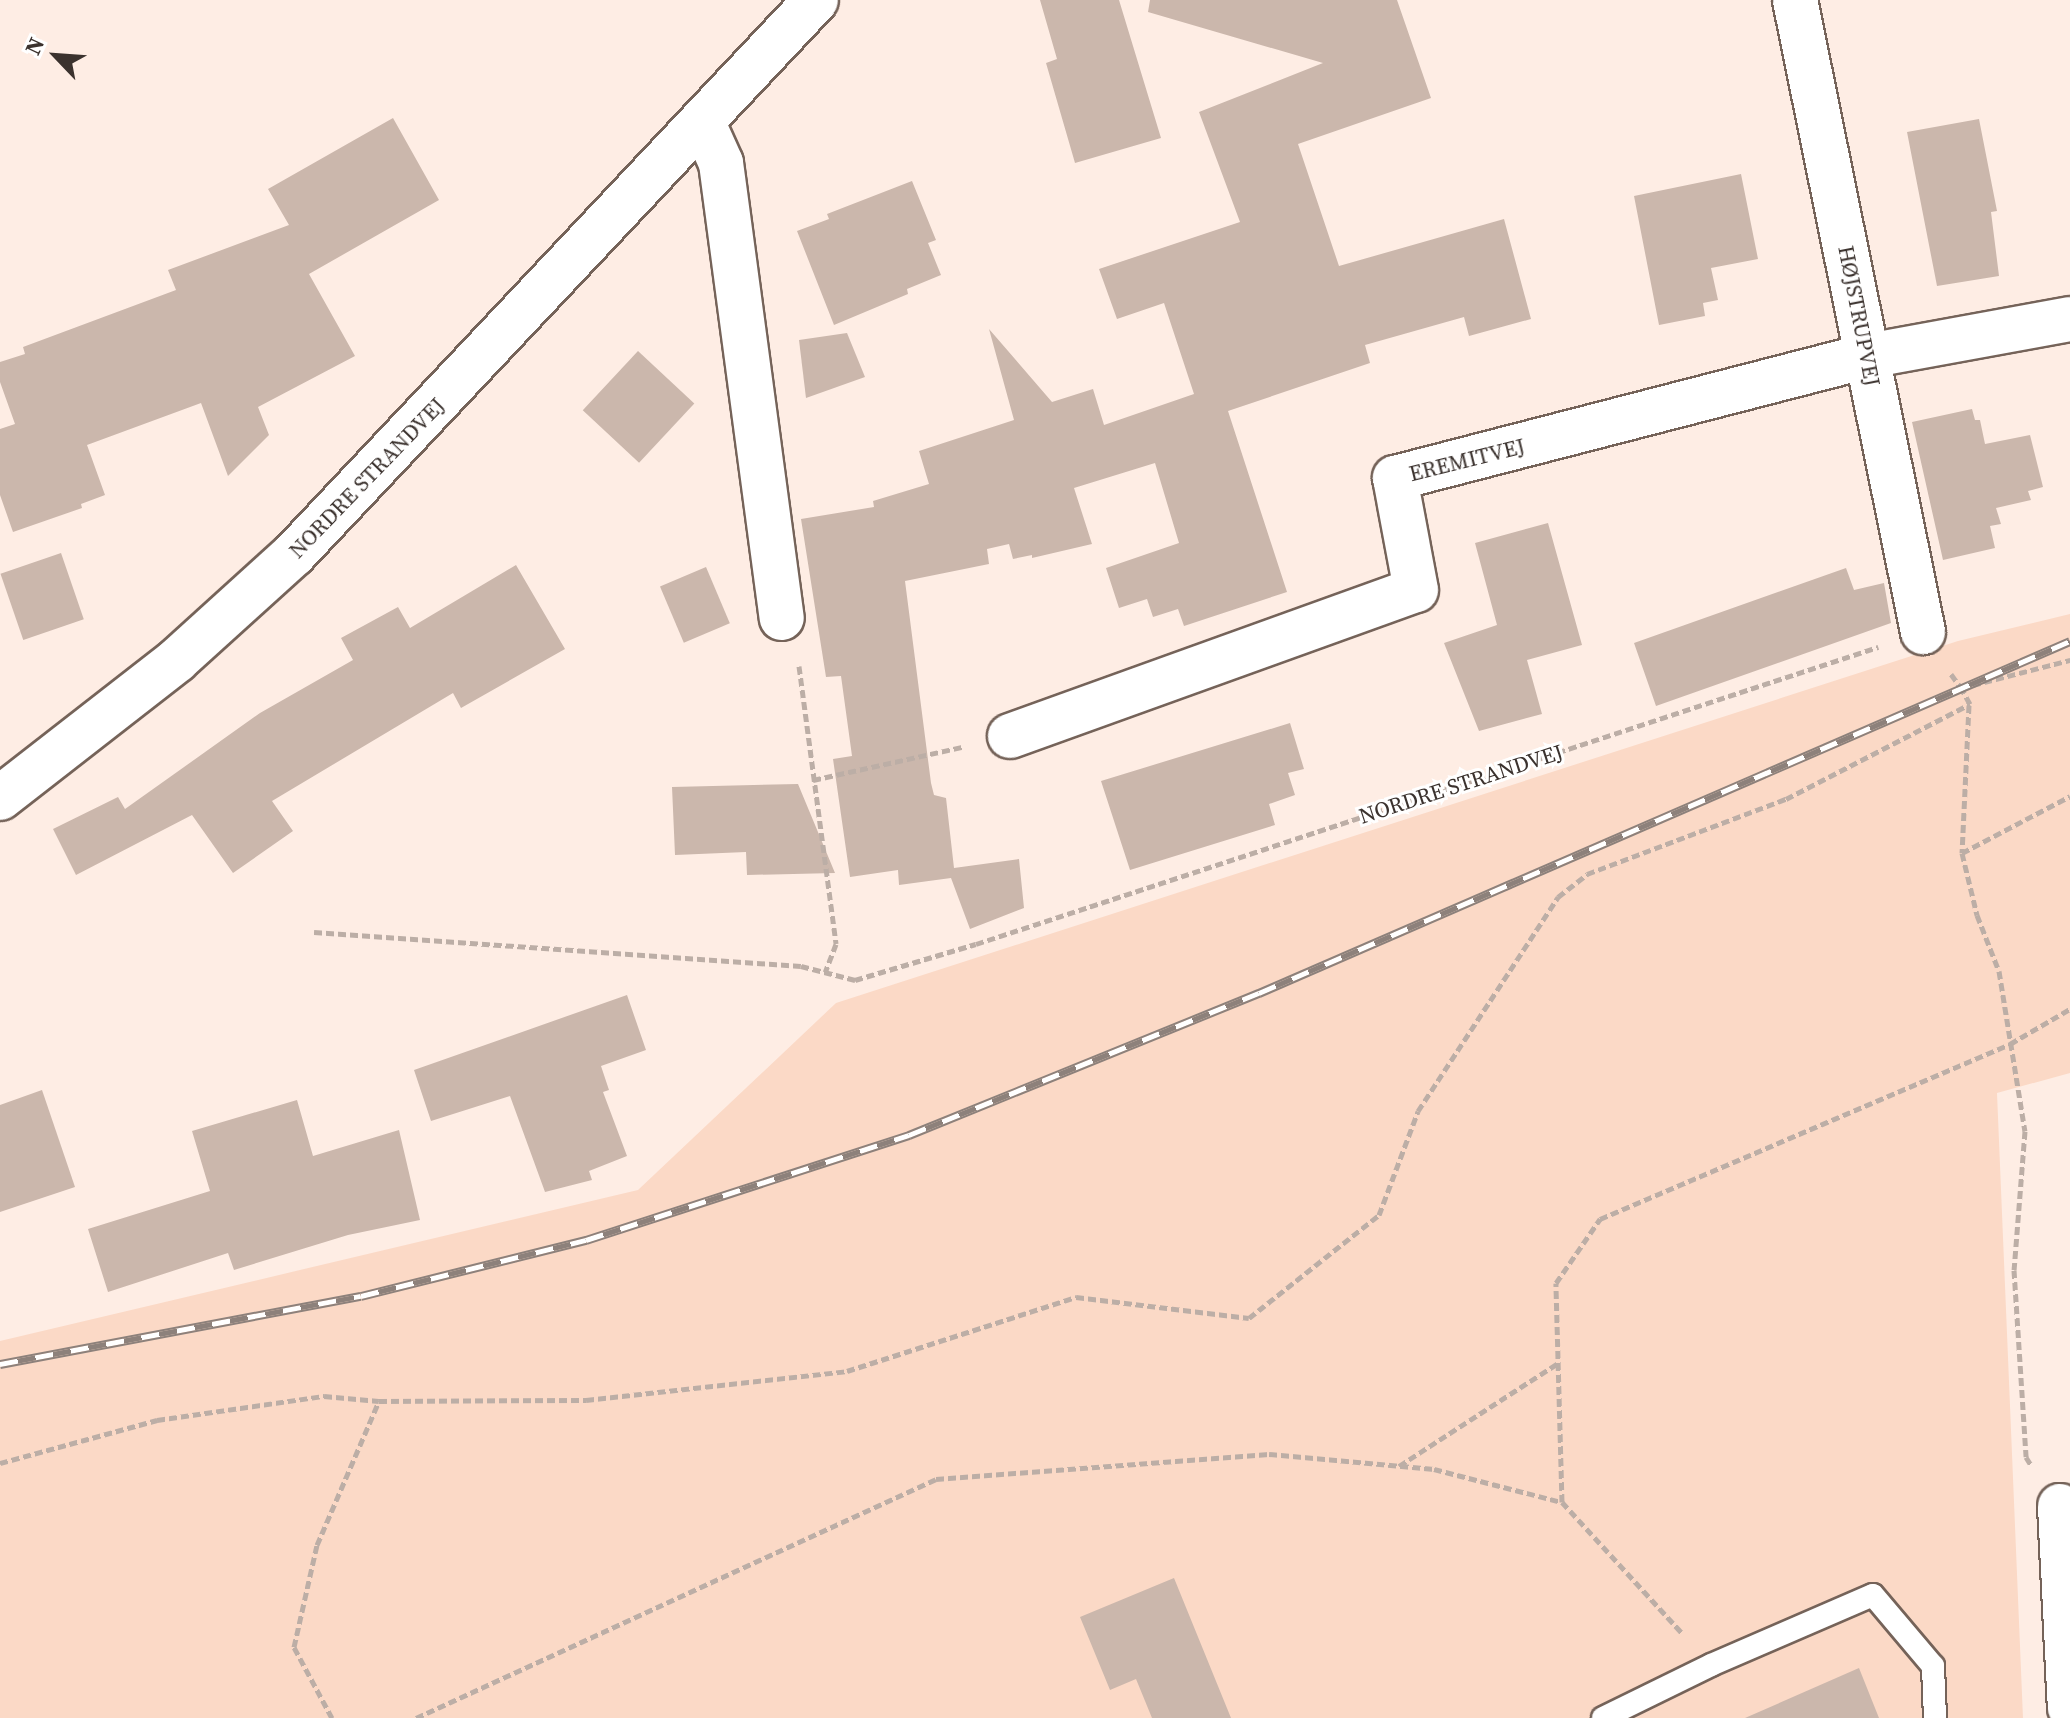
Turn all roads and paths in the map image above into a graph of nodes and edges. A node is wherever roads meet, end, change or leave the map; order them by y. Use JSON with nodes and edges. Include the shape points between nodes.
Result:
{"nodes":[{"id":1,"x":816,"y":0,"type":"edge"},
{"id":2,"x":1795,"y":0,"type":"edge"},
{"id":3,"x":703,"y":123,"type":"junction"},
{"id":4,"x":2070,"y":319,"type":"edge"},
{"id":5,"x":1868,"y":356,"type":"junction"},
{"id":6,"x":782,"y":618,"type":"joint"},
{"id":7,"x":1923,"y":632,"type":"junction"},
{"id":8,"x":2070,"y":660,"type":"edge"},
{"id":9,"x":1961,"y":688,"type":"junction"},
{"id":10,"x":1970,"y":704,"type":"junction"},
{"id":11,"x":1010,"y":736,"type":"joint"},
{"id":12,"x":813,"y":780,"type":"junction"},
{"id":13,"x":2070,"y":796,"type":"edge"},
{"id":14,"x":0,"y":798,"type":"edge"},
{"id":15,"x":1962,"y":853,"type":"junction"},
{"id":16,"x":314,"y":932,"type":"dead end"},
{"id":17,"x":825,"y":972,"type":"junction"},
{"id":18,"x":2070,"y":1009,"type":"edge"},
{"id":19,"x":2010,"y":1044,"type":"junction"},
{"id":20,"x":1559,"y":1362,"type":"junction"},
{"id":21,"x":379,"y":1401,"type":"junction"},
{"id":22,"x":0,"y":1463,"type":"edge"},
{"id":23,"x":1399,"y":1466,"type":"junction"},
{"id":24,"x":1562,"y":1502,"type":"junction"},
{"id":25,"x":2060,"y":1506,"type":"joint"},
{"id":26,"x":1711,"y":1665,"type":"junction"},
{"id":27,"x":2070,"y":1708,"type":"edge"},
{"id":28,"x":332,"y":1718,"type":"edge"},
{"id":29,"x":416,"y":1718,"type":"edge"},
{"id":30,"x":1603,"y":1718,"type":"edge"},
{"id":31,"x":1935,"y":1718,"type":"edge"}],
"edges":[{"from":1,"to":3,"type":"street","name":"NORDRE STRANDVEJ"},
{"from":2,"to":5,"type":"street","name":"HØJSTRUPVEJ"},
{"from":3,"to":6,"type":"street","via":[[721,163]]},
{"from":3,"to":14,"type":"street","name":"NORDRE STRANDVEJ","via":[[294,554],[177,660]]},
{"from":4,"to":5,"type":"street","name":"EREMITVEJ"},
{"from":5,"to":7,"type":"street","name":"HØJSTRUPVEJ"},
{"from":5,"to":11,"type":"street","name":"EREMITVEJ","via":[[1395,478],[1416,590]]},
{"from":6,"to":12,"type":"path","via":[[803,675]]},
{"from":7,"to":9,"type":"path"},
{"from":7,"to":17,"type":"path","name":"NORDRE STRANDVEJ","via":[[976,944],[855,980]]},
{"from":8,"to":9,"type":"path"},
{"from":9,"to":10,"type":"path"},
{"from":10,"to":15,"type":"path"},
{"from":10,"to":21,"type":"path","via":[[1786,799],[1587,874],[1558,897],[1418,1111],[1379,1215],[1249,1318],[1076,1297],[847,1371],[586,1400]]},
{"from":11,"to":12,"type":"path"},
{"from":12,"to":17,"type":"path","via":[[836,944]]},
{"from":13,"to":15,"type":"path"},
{"from":15,"to":19,"type":"path","via":[[1977,915],[1999,971]]},
{"from":16,"to":17,"type":"path","name":"NORDRE STRANDVEJ","via":[[801,966]]},
{"from":18,"to":19,"type":"path"},
{"from":19,"to":20,"type":"path","via":[[1600,1219],[1556,1283]]},
{"from":19,"to":25,"type":"path","via":[[2025,1131],[2014,1270],[2026,1457]]},
{"from":20,"to":23,"type":"path"},
{"from":20,"to":24,"type":"path"},
{"from":21,"to":22,"type":"path","via":[[324,1396],[157,1420]]},
{"from":21,"to":28,"type":"path","via":[[317,1545],[294,1647]]},
{"from":23,"to":24,"type":"path","via":[[1434,1469]]},
{"from":23,"to":29,"type":"path","via":[[1269,1454],[936,1479]]},
{"from":24,"to":26,"type":"path"},
{"from":25,"to":27,"type":"street"},
{"from":26,"to":30,"type":"lane"},
{"from":26,"to":31,"type":"lane","via":[[1873,1595],[1933,1666]]}]}
